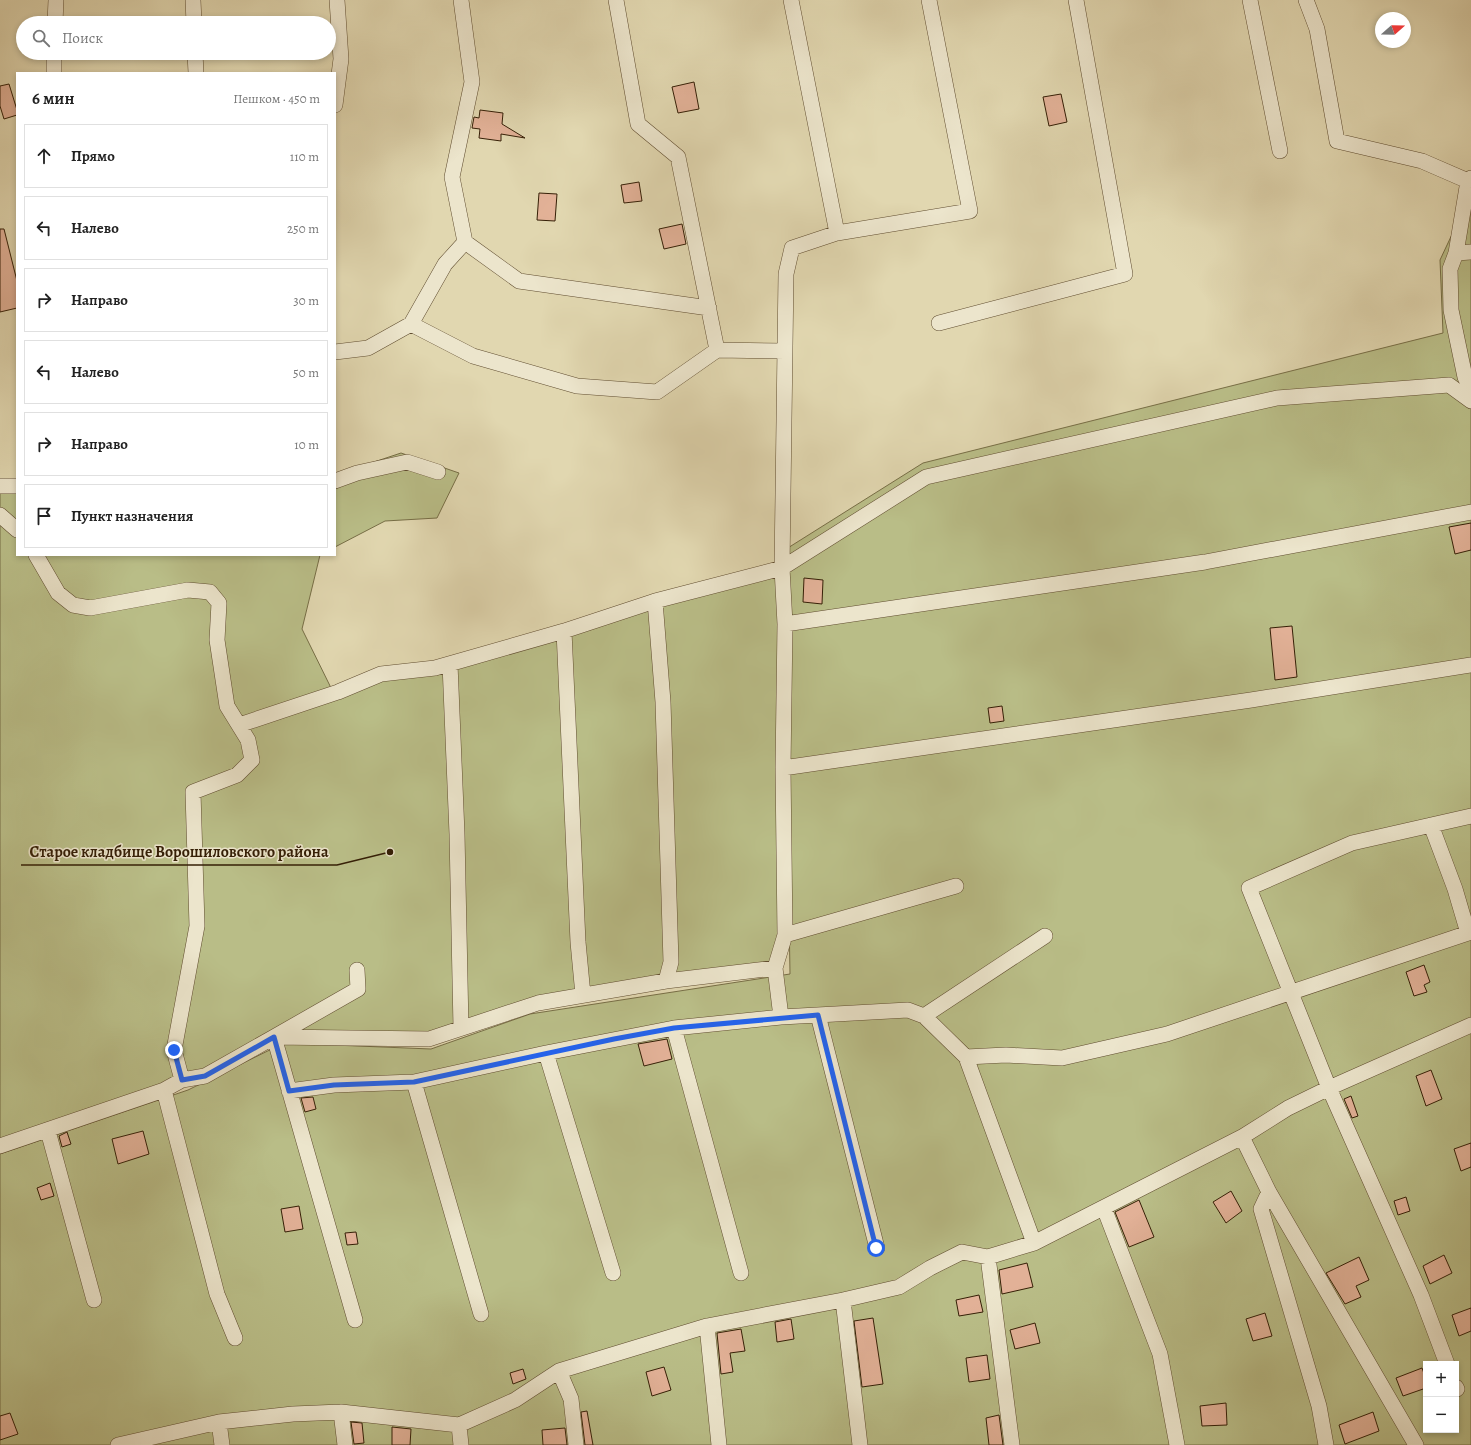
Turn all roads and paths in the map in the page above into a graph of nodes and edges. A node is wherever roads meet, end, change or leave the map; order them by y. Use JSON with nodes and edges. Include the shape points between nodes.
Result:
{"nodes":[{"id":1,"x":56,"y":0,"type":"edge"},
{"id":2,"x":193,"y":0,"type":"edge"},
{"id":3,"x":337,"y":0,"type":"edge"},
{"id":4,"x":461,"y":0,"type":"edge"},
{"id":5,"x":616,"y":0,"type":"edge"},
{"id":6,"x":791,"y":0,"type":"edge"},
{"id":7,"x":928,"y":0,"type":"edge"},
{"id":8,"x":1076,"y":0,"type":"edge"},
{"id":9,"x":1250,"y":0,"type":"edge"},
{"id":10,"x":1306,"y":0,"type":"edge"},
{"id":11,"x":55,"y":16,"type":"edge"},
{"id":12,"x":194,"y":16,"type":"edge"},
{"id":13,"x":54,"y":60,"type":"edge"},
{"id":14,"x":195,"y":60,"type":"edge"},
{"id":15,"x":54,"y":72,"type":"edge"},
{"id":16,"x":196,"y":72,"type":"edge"},
{"id":17,"x":336,"y":96,"type":"edge"},
{"id":18,"x":1280,"y":151,"type":"dead end"},
{"id":19,"x":1470,"y":179,"type":"edge"},
{"id":20,"x":837,"y":233,"type":"junction"},
{"id":21,"x":465,"y":242,"type":"junction"},
{"id":22,"x":1464,"y":252,"type":"edge"},
{"id":23,"x":709,"y":308,"type":"junction"},
{"id":24,"x":939,"y":323,"type":"dead end"},
{"id":25,"x":411,"y":324,"type":"junction"},
{"id":26,"x":717,"y":350,"type":"junction"},
{"id":27,"x":785,"y":351,"type":"junction"},
{"id":28,"x":336,"y":352,"type":"edge"},
{"id":29,"x":1471,"y":390,"type":"edge"},
{"id":30,"x":1471,"y":401,"type":"edge"},
{"id":31,"x":438,"y":472,"type":"dead end"},
{"id":32,"x":336,"y":482,"type":"edge"},
{"id":33,"x":0,"y":486,"type":"edge"},
{"id":34,"x":16,"y":486,"type":"edge"},
{"id":35,"x":1471,"y":512,"type":"edge"},
{"id":36,"x":0,"y":515,"type":"edge"},
{"id":37,"x":16,"y":529,"type":"edge"},
{"id":38,"x":37,"y":556,"type":"edge"},
{"id":39,"x":782,"y":568,"type":"junction"},
{"id":40,"x":655,"y":601,"type":"junction"},
{"id":41,"x":785,"y":624,"type":"junction"},
{"id":42,"x":564,"y":631,"type":"junction"},
{"id":43,"x":450,"y":664,"type":"junction"},
{"id":44,"x":1471,"y":665,"type":"edge"},
{"id":45,"x":239,"y":725,"type":"junction"},
{"id":46,"x":783,"y":768,"type":"junction"},
{"id":47,"x":1471,"y":816,"type":"edge"},
{"id":48,"x":1431,"y":825,"type":"junction"},
{"id":49,"x":956,"y":886,"type":"dead end"},
{"id":50,"x":1469,"y":933,"type":"edge"},
{"id":51,"x":785,"y":935,"type":"junction"},
{"id":52,"x":1045,"y":936,"type":"dead end"},
{"id":53,"x":775,"y":968,"type":"junction"},
{"id":54,"x":357,"y":970,"type":"dead end"},
{"id":55,"x":666,"y":981,"type":"junction"},
{"id":56,"x":1292,"y":993,"type":"junction"},
{"id":57,"x":583,"y":995,"type":"junction"},
{"id":58,"x":818,"y":1015,"type":"junction"},
{"id":59,"x":924,"y":1016,"type":"junction"},
{"id":60,"x":781,"y":1018,"type":"junction"},
{"id":61,"x":1471,"y":1025,"type":"edge"},
{"id":62,"x":461,"y":1028,"type":"junction"},
{"id":63,"x":674,"y":1028,"type":"junction"},
{"id":64,"x":274,"y":1037,"type":"junction"},
{"id":65,"x":546,"y":1053,"type":"junction"},
{"id":66,"x":966,"y":1057,"type":"junction"},
{"id":67,"x":182,"y":1080,"type":"junction"},
{"id":68,"x":414,"y":1082,"type":"junction"},
{"id":69,"x":1329,"y":1088,"type":"junction"},
{"id":70,"x":164,"y":1090,"type":"junction"},
{"id":71,"x":289,"y":1091,"type":"junction"},
{"id":72,"x":48,"y":1131,"type":"junction"},
{"id":73,"x":1242,"y":1137,"type":"junction"},
{"id":74,"x":0,"y":1146,"type":"edge"},
{"id":75,"x":1269,"y":1192,"type":"junction"},
{"id":76,"x":1104,"y":1208,"type":"junction"},
{"id":77,"x":1034,"y":1243,"type":"junction"},
{"id":78,"x":876,"y":1248,"type":"dead end"},
{"id":79,"x":988,"y":1257,"type":"junction"},
{"id":80,"x":613,"y":1273,"type":"dead end"},
{"id":81,"x":741,"y":1273,"type":"dead end"},
{"id":82,"x":94,"y":1300,"type":"dead end"},
{"id":83,"x":843,"y":1300,"type":"junction"},
{"id":84,"x":480,"y":1314,"type":"dead end"},
{"id":85,"x":355,"y":1320,"type":"dead end"},
{"id":86,"x":707,"y":1326,"type":"junction"},
{"id":87,"x":235,"y":1338,"type":"dead end"},
{"id":88,"x":1446,"y":1361,"type":"edge"},
{"id":89,"x":558,"y":1372,"type":"junction"},
{"id":90,"x":341,"y":1412,"type":"junction"},
{"id":91,"x":219,"y":1422,"type":"junction"},
{"id":92,"x":459,"y":1425,"type":"junction"},
{"id":93,"x":118,"y":1445,"type":"edge"},
{"id":94,"x":222,"y":1445,"type":"edge"},
{"id":95,"x":345,"y":1445,"type":"edge"},
{"id":96,"x":461,"y":1445,"type":"edge"},
{"id":97,"x":576,"y":1445,"type":"edge"},
{"id":98,"x":719,"y":1445,"type":"edge"},
{"id":99,"x":860,"y":1445,"type":"edge"},
{"id":100,"x":1012,"y":1445,"type":"edge"},
{"id":101,"x":1177,"y":1445,"type":"edge"},
{"id":102,"x":1326,"y":1445,"type":"edge"},
{"id":103,"x":1416,"y":1445,"type":"edge"}],
"edges":[{"from":1,"to":11,"type":"street"},
{"from":2,"to":12,"type":"street"},
{"from":3,"to":17,"type":"street","via":[[341,59]]},
{"from":4,"to":21,"type":"street","via":[[472,82],[452,177]]},
{"from":5,"to":23,"type":"street","via":[[638,124],[678,157]]},
{"from":6,"to":20,"type":"street"},
{"from":7,"to":20,"type":"street","via":[[970,211]]},
{"from":8,"to":24,"type":"street","via":[[1125,274]]},
{"from":9,"to":18,"type":"street"},
{"from":10,"to":19,"type":"street","via":[[1317,29],[1337,141],[1422,162]]},
{"from":13,"to":15,"type":"street"},
{"from":14,"to":16,"type":"street"},
{"from":19,"to":22,"type":"street"},
{"from":20,"to":27,"type":"street","via":[[792,248],[786,274]]},
{"from":21,"to":23,"type":"street","via":[[519,281]]},
{"from":21,"to":25,"type":"street","via":[[445,264]]},
{"from":22,"to":29,"type":"street","via":[[1450,269],[1451,310],[1465,377]]},
{"from":23,"to":26,"type":"street"},
{"from":25,"to":26,"type":"street","via":[[473,356],[578,386],[657,392]]},
{"from":25,"to":28,"type":"street","via":[[368,348]]},
{"from":26,"to":27,"type":"street"},
{"from":27,"to":39,"type":"street"},
{"from":30,"to":39,"type":"street","via":[[1449,385],[1277,398],[926,477]]},
{"from":31,"to":32,"type":"street","via":[[407,462],[357,473]]},
{"from":33,"to":34,"type":"street"},
{"from":35,"to":41,"type":"street","via":[[1205,562]]},
{"from":36,"to":37,"type":"street"},
{"from":38,"to":45,"type":"street","via":[[58,593],[73,605],[90,608],[188,590],[210,592],[219,603],[217,640],[227,706]]},
{"from":39,"to":40,"type":"street"},
{"from":39,"to":41,"type":"street"},
{"from":40,"to":42,"type":"street"},
{"from":40,"to":55,"type":"street","via":[[663,702],[671,954]]},
{"from":41,"to":46,"type":"street"},
{"from":42,"to":43,"type":"street"},
{"from":42,"to":57,"type":"street","via":[[578,942]]},
{"from":43,"to":45,"type":"street","via":[[381,674],[338,692]]},
{"from":43,"to":62,"type":"street"},
{"from":44,"to":46,"type":"street","via":[[1251,700]]},
{"from":45,"to":67,"type":"street","via":[[248,740],[252,760],[237,775],[193,792],[197,926],[174,1050]]},
{"from":46,"to":51,"type":"street"},
{"from":47,"to":48,"type":"street"},
{"from":48,"to":50,"type":"street"},
{"from":48,"to":56,"type":"street","via":[[1352,843],[1250,888]]},
{"from":49,"to":51,"type":"street"},
{"from":50,"to":56,"type":"street"},
{"from":51,"to":53,"type":"street"},
{"from":52,"to":59,"type":"street"},
{"from":53,"to":55,"type":"street"},
{"from":53,"to":60,"type":"street"},
{"from":54,"to":64,"type":"street","via":[[358,990]]},
{"from":55,"to":57,"type":"street"},
{"from":56,"to":66,"type":"street","via":[[1167,1034],[1062,1058],[1006,1055]]},
{"from":56,"to":69,"type":"street"},
{"from":57,"to":62,"type":"street","via":[[538,1003]]},
{"from":58,"to":59,"type":"street","via":[[908,1010]]},
{"from":58,"to":60,"type":"street"},
{"from":58,"to":78,"type":"street"},
{"from":59,"to":66,"type":"street"},
{"from":60,"to":63,"type":"street"},
{"from":61,"to":69,"type":"street"},
{"from":62,"to":64,"type":"street","via":[[429,1039]]},
{"from":63,"to":65,"type":"street"},
{"from":63,"to":81,"type":"street"},
{"from":64,"to":67,"type":"street","via":[[205,1076]]},
{"from":64,"to":71,"type":"street"},
{"from":65,"to":68,"type":"street"},
{"from":65,"to":80,"type":"street"},
{"from":66,"to":77,"type":"street"},
{"from":67,"to":70,"type":"street"},
{"from":68,"to":71,"type":"street","via":[[334,1085]]},
{"from":68,"to":84,"type":"street"},
{"from":69,"to":73,"type":"street","via":[[1288,1108]]},
{"from":69,"to":88,"type":"street","via":[[1421,1295]]},
{"from":70,"to":72,"type":"street"},
{"from":70,"to":87,"type":"street","via":[[217,1294]]},
{"from":71,"to":85,"type":"street"},
{"from":72,"to":74,"type":"street"},
{"from":72,"to":82,"type":"street"},
{"from":73,"to":75,"type":"street"},
{"from":73,"to":76,"type":"street"},
{"from":75,"to":102,"type":"street","via":[[1261,1209],[1319,1406]]},
{"from":75,"to":103,"type":"street"},
{"from":76,"to":77,"type":"street"},
{"from":76,"to":101,"type":"street","via":[[1160,1354]]},
{"from":77,"to":79,"type":"street"},
{"from":79,"to":83,"type":"street","via":[[962,1252],[899,1287]]},
{"from":79,"to":100,"type":"street"},
{"from":83,"to":86,"type":"street"},
{"from":83,"to":99,"type":"street"},
{"from":86,"to":89,"type":"street"},
{"from":86,"to":98,"type":"street"},
{"from":89,"to":92,"type":"street","via":[[515,1400]]},
{"from":89,"to":97,"type":"street","via":[[571,1399]]},
{"from":90,"to":91,"type":"street"},
{"from":90,"to":92,"type":"street"},
{"from":90,"to":95,"type":"street"},
{"from":91,"to":93,"type":"street"},
{"from":91,"to":94,"type":"street"},
{"from":92,"to":96,"type":"street"}]}
